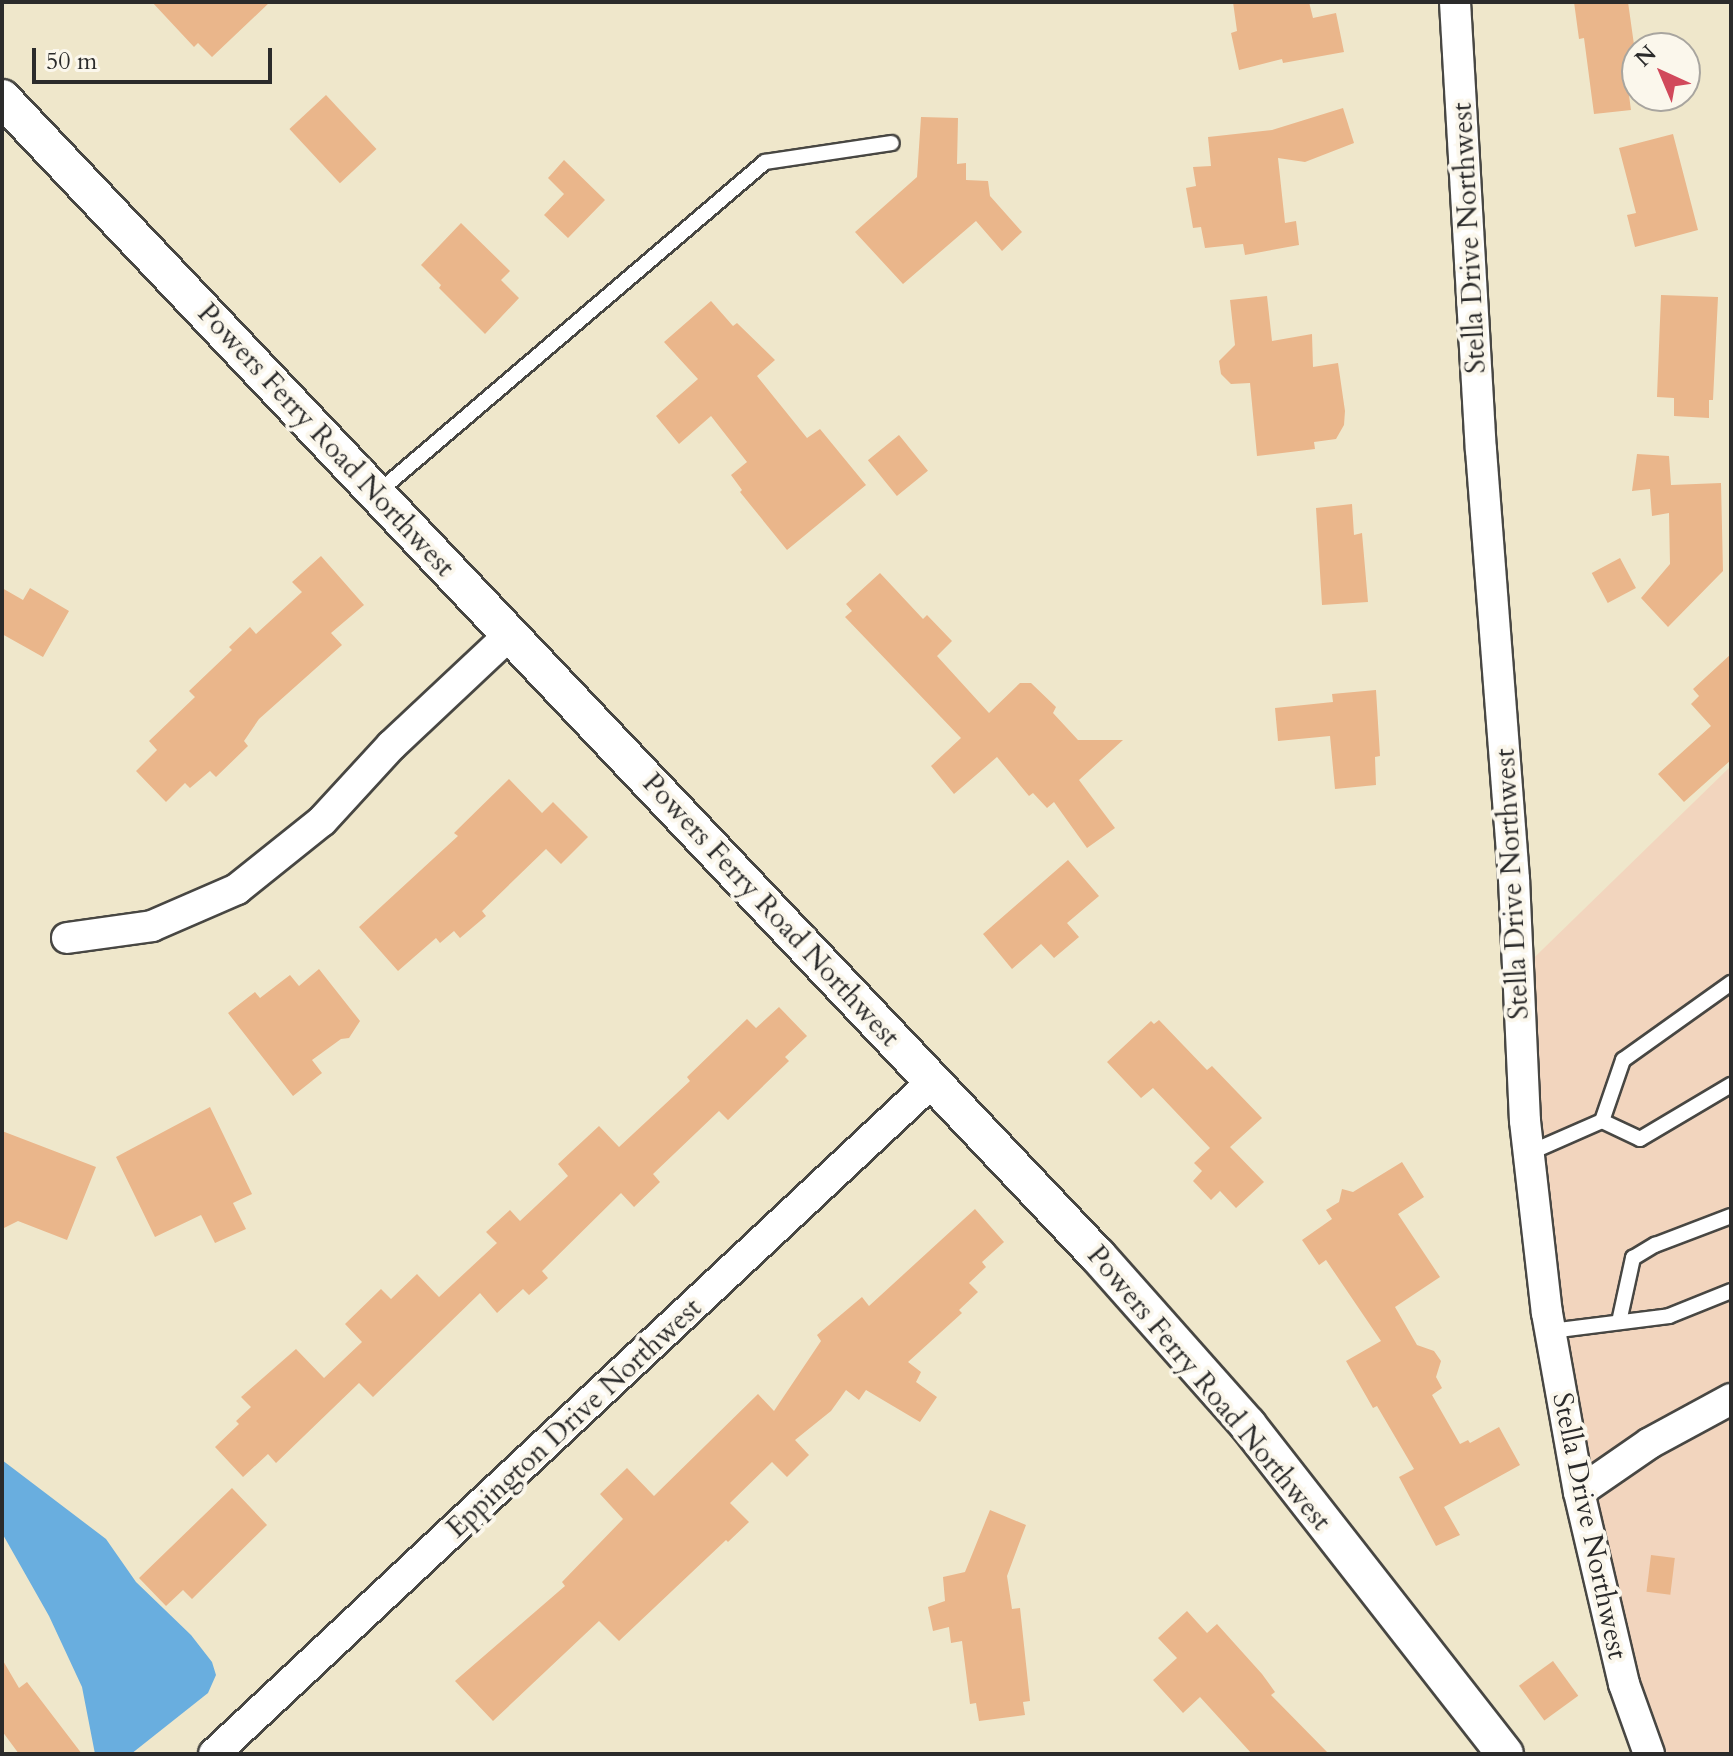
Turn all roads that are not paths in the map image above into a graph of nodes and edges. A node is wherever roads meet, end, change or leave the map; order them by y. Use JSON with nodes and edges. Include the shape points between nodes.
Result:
{"nodes":[{"id":1,"x":1455,"y":2,"type":"edge"},
{"id":2,"x":2,"y":98,"type":"edge"},
{"id":3,"x":892,"y":143,"type":"dead end"},
{"id":4,"x":377,"y":493,"type":"junction"},
{"id":5,"x":510,"y":634,"type":"junction"},
{"id":6,"x":67,"y":938,"type":"dead end"},
{"id":7,"x":1731,"y":983,"type":"edge"},
{"id":8,"x":933,"y":1081,"type":"junction"},
{"id":9,"x":1731,"y":1085,"type":"edge"},
{"id":10,"x":1602,"y":1121,"type":"junction"},
{"id":11,"x":1529,"y":1153,"type":"junction"},
{"id":12,"x":1731,"y":1216,"type":"edge"},
{"id":13,"x":1731,"y":1291,"type":"edge"},
{"id":14,"x":1619,"y":1322,"type":"junction"},
{"id":15,"x":1551,"y":1331,"type":"junction"},
{"id":16,"x":1731,"y":1399,"type":"edge"},
{"id":17,"x":1579,"y":1492,"type":"junction"},
{"id":18,"x":214,"y":1754,"type":"edge"},
{"id":19,"x":1505,"y":1754,"type":"edge"},
{"id":20,"x":1649,"y":1754,"type":"edge"}],
"edges":[{"from":1,"to":11,"type":"street","name":"Stella Drive Northwest"},
{"from":2,"to":4,"type":"street","name":"Powers Ferry Road Northwest"},
{"from":3,"to":4,"type":"lane","via":[[765,162]]},
{"from":4,"to":5,"type":"street","name":"Powers Ferry Road Northwest"},
{"from":5,"to":6,"type":"street","via":[[392,745],[322,821],[237,889],[152,926]]},
{"from":5,"to":8,"type":"street","name":"Powers Ferry Road Northwest"},
{"from":7,"to":10,"type":"lane","via":[[1623,1060]]},
{"from":8,"to":18,"type":"street","name":"Eppington Drive Northwest"},
{"from":8,"to":19,"type":"street","name":"Powers Ferry Road Northwest","via":[[1248,1425]]},
{"from":9,"to":10,"type":"lane","via":[[1640,1139]]},
{"from":10,"to":11,"type":"lane"},
{"from":11,"to":15,"type":"street","name":"Stella Drive Northwest"},
{"from":12,"to":14,"type":"lane","via":[[1633,1258]]},
{"from":13,"to":14,"type":"lane","via":[[1669,1316]]},
{"from":14,"to":15,"type":"lane"},
{"from":15,"to":17,"type":"street","name":"Stella Drive Northwest"},
{"from":16,"to":17,"type":"street","via":[[1650,1443]]},
{"from":17,"to":20,"type":"street","name":"Stella Drive Northwest","via":[[1624,1684]]}]}
